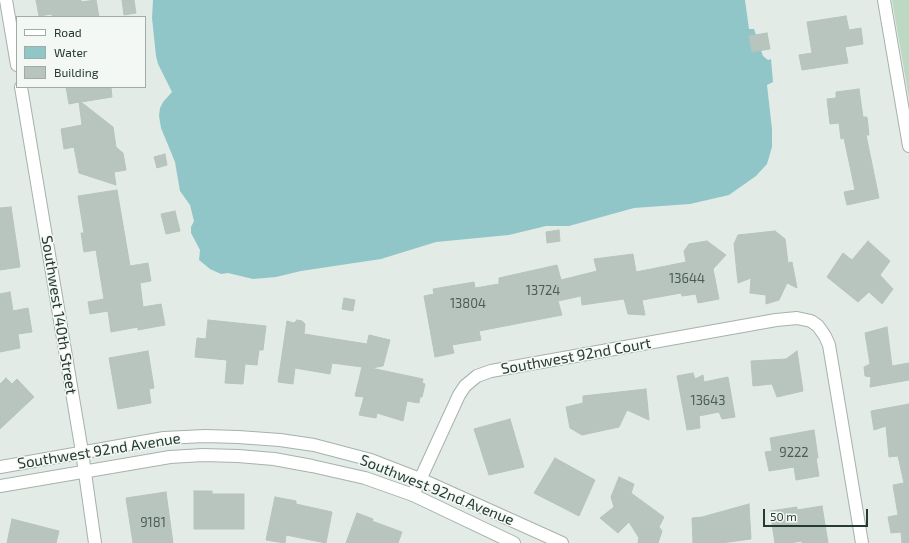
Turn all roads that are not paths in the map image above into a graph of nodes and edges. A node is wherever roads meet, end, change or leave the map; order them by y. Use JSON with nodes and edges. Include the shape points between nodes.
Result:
{"nodes":[{"id":1,"x":6,"y":0,"type":"edge"},
{"id":2,"x":884,"y":0,"type":"edge"},
{"id":3,"x":16,"y":59,"type":"edge"},
{"id":4,"x":21,"y":88,"type":"edge"},
{"id":5,"x":909,"y":146,"type":"edge"},
{"id":6,"x":82,"y":452,"type":"junction"},
{"id":7,"x":0,"y":467,"type":"edge"},
{"id":8,"x":84,"y":471,"type":"junction"},
{"id":9,"x":420,"y":480,"type":"junction"},
{"id":10,"x":0,"y":486,"type":"edge"},
{"id":11,"x":413,"y":495,"type":"junction"},
{"id":12,"x":95,"y":543,"type":"edge"},
{"id":13,"x":514,"y":543,"type":"edge"},
{"id":14,"x":562,"y":543,"type":"edge"},
{"id":15,"x":862,"y":543,"type":"edge"}],
"edges":[{"from":1,"to":3,"type":"street"},
{"from":2,"to":5,"type":"street"},
{"from":4,"to":6,"type":"street","name":"Southwest 140th Street"},
{"from":6,"to":7,"type":"street","name":"Southwest 92nd Avenue"},
{"from":6,"to":8,"type":"street","name":"Southwest 140th Street"},
{"from":6,"to":9,"type":"street","name":"Southwest 92nd Avenue","via":[[164,438],[205,436],[280,440],[314,445],[371,460]]},
{"from":8,"to":10,"type":"street","name":"Southwest 92nd Avenue"},
{"from":8,"to":11,"type":"street","name":"Southwest 92nd Avenue","via":[[170,457],[238,456],[312,466],[365,478]]},
{"from":8,"to":12,"type":"street","name":"Southwest 140th Street"},
{"from":9,"to":11,"type":"street","name":"Southwest 92nd Court"},
{"from":9,"to":14,"type":"street","name":"Southwest 92nd Avenue"},
{"from":9,"to":15,"type":"street","name":"Southwest 92nd Court","via":[[458,395],[469,382],[482,374],[797,318],[811,321],[821,329],[829,345]]},
{"from":11,"to":13,"type":"street","name":"Southwest 92nd Avenue"}]}
